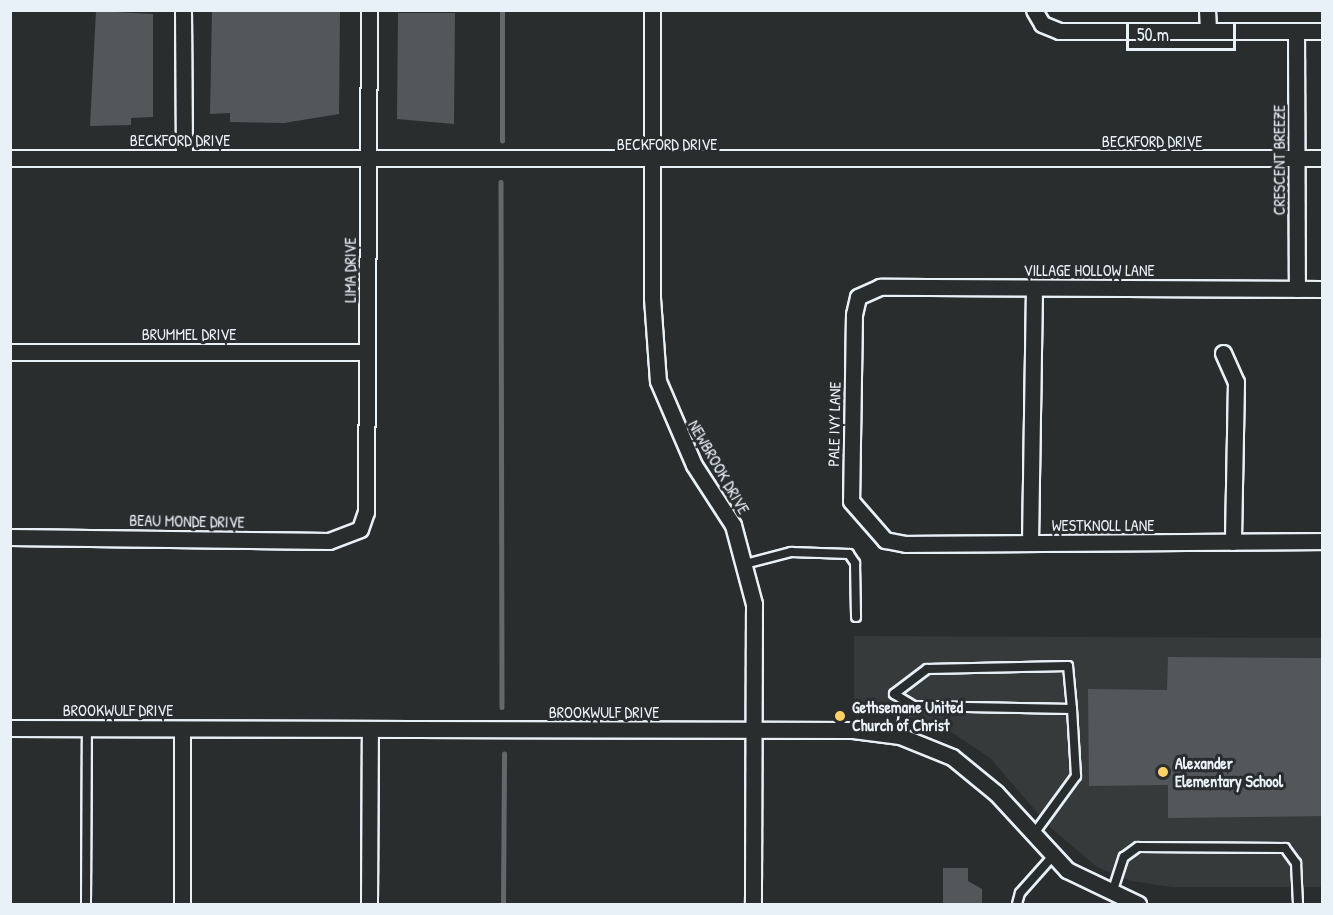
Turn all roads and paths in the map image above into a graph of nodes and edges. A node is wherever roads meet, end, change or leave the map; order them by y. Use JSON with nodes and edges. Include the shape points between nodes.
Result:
{"nodes":[{"id":1,"x":183,"y":10,"type":"edge"},
{"id":2,"x":369,"y":10,"type":"edge"},
{"id":3,"x":652,"y":10,"type":"edge"},
{"id":4,"x":1207,"y":10,"type":"edge"},
{"id":5,"x":1038,"y":17,"type":"edge"},
{"id":6,"x":1208,"y":31,"type":"junction"},
{"id":7,"x":1296,"y":31,"type":"junction"},
{"id":8,"x":1323,"y":31,"type":"edge"},
{"id":9,"x":368,"y":157,"type":"junction"},
{"id":10,"x":10,"y":158,"type":"edge"},
{"id":11,"x":184,"y":158,"type":"junction"},
{"id":12,"x":1298,"y":158,"type":"junction"},
{"id":13,"x":1323,"y":158,"type":"edge"},
{"id":14,"x":651,"y":162,"type":"junction"},
{"id":15,"x":1034,"y":288,"type":"junction"},
{"id":16,"x":1297,"y":289,"type":"junction"},
{"id":17,"x":1323,"y":289,"type":"edge"},
{"id":18,"x":858,"y":297,"type":"joint"},
{"id":19,"x":10,"y":352,"type":"edge"},
{"id":20,"x":368,"y":352,"type":"junction"},
{"id":21,"x":1223,"y":353,"type":"dead end"},
{"id":22,"x":360,"y":529,"type":"joint"},
{"id":23,"x":10,"y":537,"type":"edge"},
{"id":24,"x":885,"y":540,"type":"joint"},
{"id":25,"x":1323,"y":541,"type":"edge"},
{"id":26,"x":1233,"y":542,"type":"junction"},
{"id":27,"x":1030,"y":543,"type":"junction"},
{"id":28,"x":745,"y":564,"type":"junction"},
{"id":29,"x":856,"y":617,"type":"dead end"},
{"id":30,"x":906,"y":705,"type":"junction"},
{"id":31,"x":1072,"y":709,"type":"junction"},
{"id":32,"x":10,"y":728,"type":"edge"},
{"id":33,"x":87,"y":728,"type":"junction"},
{"id":34,"x":182,"y":729,"type":"junction"},
{"id":35,"x":370,"y":730,"type":"junction"},
{"id":36,"x":751,"y":730,"type":"junction"},
{"id":37,"x":900,"y":736,"type":"junction"},
{"id":38,"x":1033,"y":836,"type":"junction"},
{"id":39,"x":1053,"y":856,"type":"junction"},
{"id":40,"x":1111,"y":894,"type":"junction"},
{"id":41,"x":86,"y":904,"type":"edge"},
{"id":42,"x":182,"y":904,"type":"edge"},
{"id":43,"x":369,"y":904,"type":"edge"},
{"id":44,"x":753,"y":904,"type":"edge"},
{"id":45,"x":1017,"y":904,"type":"edge"},
{"id":46,"x":1138,"y":904,"type":"edge"},
{"id":47,"x":1298,"y":904,"type":"edge"}],
"edges":[{"from":1,"to":11,"type":"street"},
{"from":2,"to":9,"type":"street","name":"LIMA DRIVE"},
{"from":3,"to":14,"type":"street","name":"NEWBROOK DRIVE"},
{"from":4,"to":6,"type":"street"},
{"from":5,"to":6,"type":"street","via":[[1059,31]]},
{"from":6,"to":7,"type":"street"},
{"from":7,"to":8,"type":"street"},
{"from":7,"to":12,"type":"street","name":"CRESCENT BREEZE"},
{"from":9,"to":11,"type":"street","name":"BECKFORD DRIVE"},
{"from":9,"to":14,"type":"street","name":"BECKFORD DRIVE"},
{"from":9,"to":20,"type":"street","name":"LIMA DRIVE"},
{"from":10,"to":11,"type":"street","name":"BECKFORD DRIVE"},
{"from":12,"to":13,"type":"street","name":"BECKFORD DRIVE"},
{"from":12,"to":14,"type":"street","name":"BECKFORD DRIVE"},
{"from":12,"to":16,"type":"street","name":"CRESCENT BREEZE"},
{"from":14,"to":28,"type":"street","name":"NEWBROOK DRIVE","via":[[658,381],[694,465],[733,525]]},
{"from":15,"to":16,"type":"street","name":"VILLAGE HOLLOW LANE"},
{"from":15,"to":18,"type":"street","name":"VILLAGE HOLLOW LANE","via":[[880,287]]},
{"from":15,"to":27,"type":"street"},
{"from":16,"to":17,"type":"street","name":"VILLAGE HOLLOW LANE"},
{"from":18,"to":24,"type":"street","name":"PALE IVY LANE","via":[[851,501]]},
{"from":19,"to":20,"type":"street","name":"BRUMMEL DRIVE"},
{"from":20,"to":22,"type":"street","name":"LIMA DRIVE","via":[[366,512]]},
{"from":21,"to":26,"type":"street","via":[[1236,382]]},
{"from":22,"to":23,"type":"street","name":"BEAU MONDE DRIVE","via":[[329,541]]},
{"from":24,"to":27,"type":"street","name":"WESTKNOLL LANE"},
{"from":25,"to":26,"type":"street","name":"WESTKNOLL LANE"},
{"from":26,"to":27,"type":"street","name":"WESTKNOLL LANE"},
{"from":28,"to":29,"type":"lane","via":[[791,552],[849,554],[855,563]]},
{"from":28,"to":36,"type":"street","name":"NEWBROOK DRIVE","via":[[757,638]]},
{"from":30,"to":31,"type":"lane"},
{"from":30,"to":31,"type":"lane","via":[[894,694],[927,669],[1068,666]]},
{"from":30,"to":37,"type":"lane"},
{"from":31,"to":38,"type":"lane","via":[[1076,776]]},
{"from":32,"to":33,"type":"street","name":"BROOKWULF DRIVE"},
{"from":33,"to":34,"type":"street","name":"BROOKWULF DRIVE"},
{"from":33,"to":41,"type":"lane"},
{"from":34,"to":35,"type":"street","name":"BROOKWULF DRIVE"},
{"from":34,"to":42,"type":"street"},
{"from":35,"to":36,"type":"street","name":"BROOKWULF DRIVE"},
{"from":35,"to":43,"type":"street"},
{"from":36,"to":37,"type":"street","name":"BROOKWULF DRIVE","via":[[853,730]]},
{"from":36,"to":44,"type":"street","name":"NEWBROOK DRIVE"},
{"from":37,"to":38,"type":"street","name":"BROOKWULF DRIVE","via":[[952,757],[996,793]]},
{"from":38,"to":39,"type":"street","name":"BROOKWULF DRIVE"},
{"from":39,"to":40,"type":"street","name":"BROOKWULF DRIVE"},
{"from":39,"to":45,"type":"lane","via":[[1020,893]]},
{"from":40,"to":46,"type":"street","name":"BROOKWULF DRIVE"},
{"from":40,"to":47,"type":"lane","via":[[1124,857],[1138,847],[1285,848],[1296,863]]}]}
